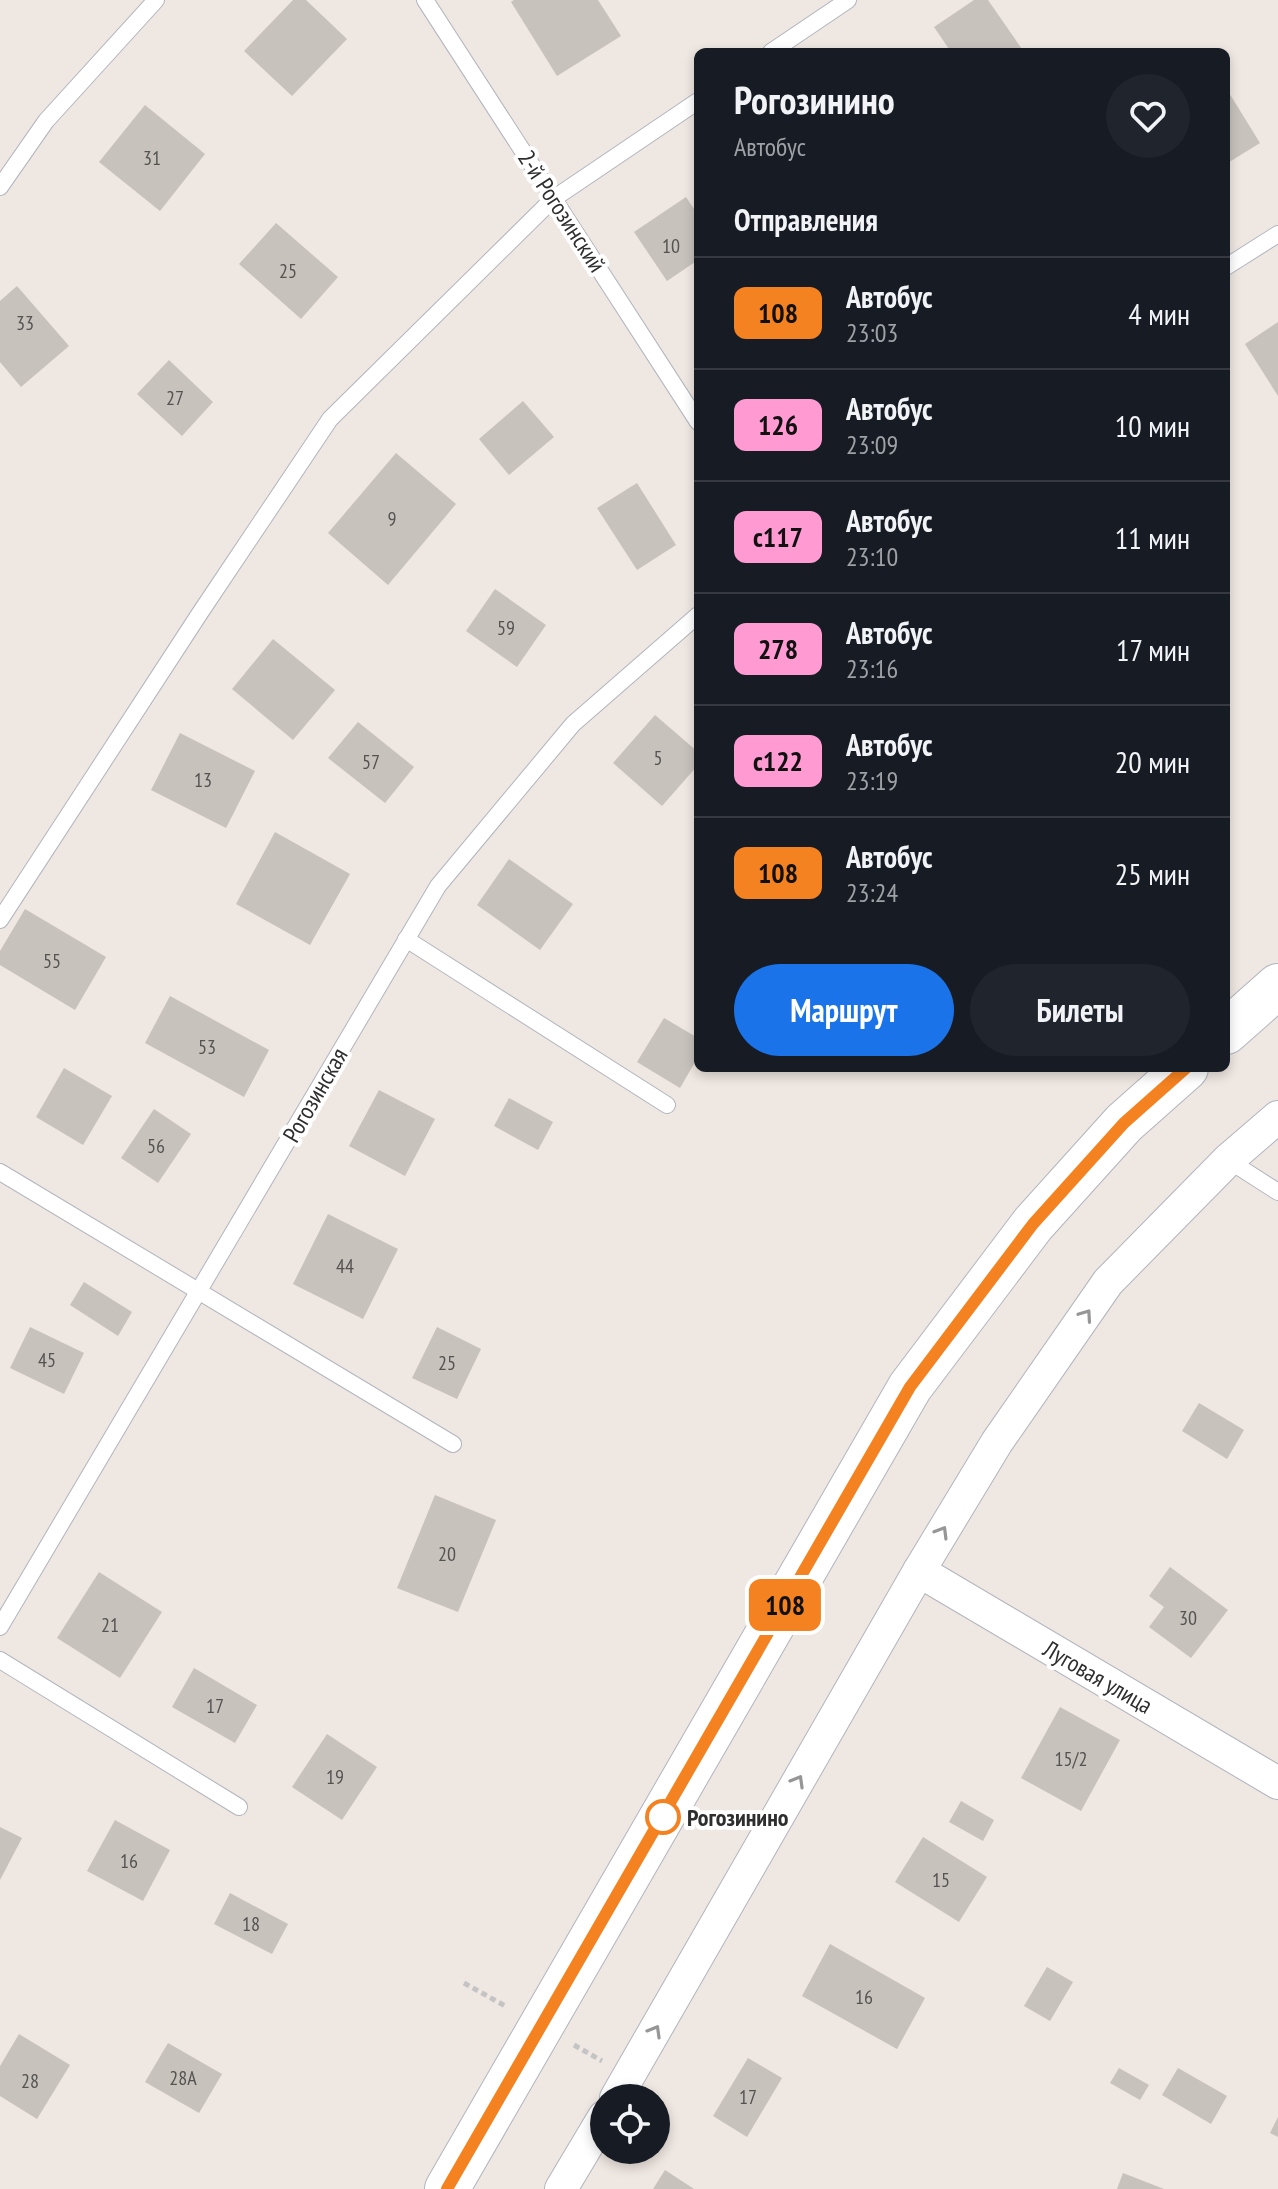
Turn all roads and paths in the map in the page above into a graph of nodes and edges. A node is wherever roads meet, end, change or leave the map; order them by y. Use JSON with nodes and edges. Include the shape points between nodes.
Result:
{"nodes":[{"id":1,"x":156,"y":0,"type":"edge"},
{"id":2,"x":425,"y":0,"type":"edge"},
{"id":3,"x":848,"y":0,"type":"edge"},
{"id":4,"x":777,"y":48,"type":"edge"},
{"id":5,"x":694,"y":104,"type":"edge"},
{"id":6,"x":0,"y":187,"type":"edge"},
{"id":7,"x":553,"y":199,"type":"junction"},
{"id":8,"x":1278,"y":234,"type":"edge"},
{"id":9,"x":1230,"y":264,"type":"edge"},
{"id":10,"x":694,"y":416,"type":"edge"},
{"id":11,"x":694,"y":618,"type":"edge"},
{"id":12,"x":0,"y":920,"type":"edge"},
{"id":13,"x":406,"y":939,"type":"junction"},
{"id":14,"x":1278,"y":986,"type":"edge"},
{"id":15,"x":1230,"y":1028,"type":"edge"},
{"id":16,"x":1181,"y":1072,"type":"edge"},
{"id":17,"x":667,"y":1105,"type":"dead end"},
{"id":18,"x":1278,"y":1117,"type":"edge"},
{"id":19,"x":1228,"y":1160,"type":"junction"},
{"id":20,"x":0,"y":1172,"type":"edge"},
{"id":21,"x":1278,"y":1192,"type":"edge"},
{"id":22,"x":200,"y":1292,"type":"junction"},
{"id":23,"x":453,"y":1444,"type":"dead end"},
{"id":24,"x":919,"y":1571,"type":"junction"},
{"id":25,"x":0,"y":1627,"type":"edge"},
{"id":26,"x":0,"y":1660,"type":"edge"},
{"id":27,"x":1278,"y":1783,"type":"edge"},
{"id":28,"x":239,"y":1807,"type":"dead end"},
{"id":29,"x":464,"y":1983,"type":"dead end"},
{"id":30,"x":507,"y":2007,"type":"dead end"},
{"id":31,"x":574,"y":2045,"type":"dead end"},
{"id":32,"x":610,"y":2065,"type":"dead end"},
{"id":33,"x":624,"y":2084,"type":"edge"},
{"id":34,"x":590,"y":2140,"type":"edge"},
{"id":35,"x":447,"y":2189,"type":"edge"},
{"id":36,"x":561,"y":2189,"type":"edge"}],
"edges":[{"from":1,"to":6,"type":"lane","via":[[46,121]]},
{"from":2,"to":7,"type":"lane","name":"2-й Рогозинский"},
{"from":3,"to":4,"type":"lane"},
{"from":5,"to":7,"type":"lane"},
{"from":7,"to":10,"type":"lane","name":"2-й Рогозинский"},
{"from":7,"to":12,"type":"lane","via":[[330,419]]},
{"from":8,"to":9,"type":"lane"},
{"from":11,"to":13,"type":"lane","name":"Рогозинская","via":[[573,724],[438,886]]},
{"from":13,"to":17,"type":"lane"},
{"from":13,"to":22,"type":"lane","name":"Рогозинская"},
{"from":14,"to":15,"type":"main road"},
{"from":16,"to":35,"type":"main road","via":[[1124,1123],[1033,1224],[910,1387]]},
{"from":18,"to":19,"type":"street"},
{"from":19,"to":21,"type":"lane"},
{"from":24,"to":19,"type":"street","one_way":true,"via":[[997,1442],[1108,1282]]},
{"from":20,"to":22,"type":"lane"},
{"from":22,"to":23,"type":"lane"},
{"from":22,"to":25,"type":"lane","name":"Рогозинская"},
{"from":24,"to":27,"type":"street","name":"Луговая улица"},
{"from":33,"to":24,"type":"street","one_way":true},
{"from":26,"to":28,"type":"lane"},
{"from":29,"to":30,"type":"path"},
{"from":31,"to":32,"type":"path"},
{"from":34,"to":36,"type":"street"}]}
